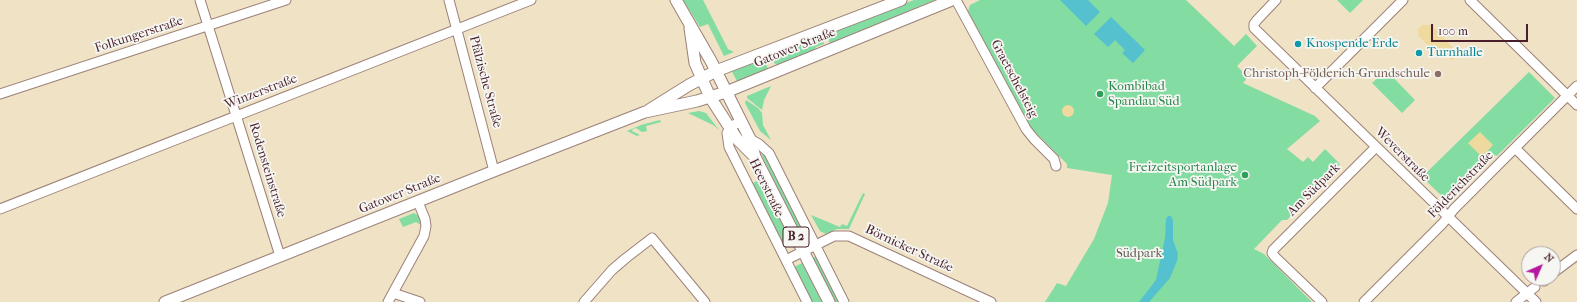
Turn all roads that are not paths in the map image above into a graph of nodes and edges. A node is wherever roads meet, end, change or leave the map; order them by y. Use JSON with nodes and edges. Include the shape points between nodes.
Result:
{"nodes":[{"id":1,"x":200,"y":0,"type":"edge"},
{"id":2,"x":286,"y":0,"type":"edge"},
{"id":3,"x":449,"y":0,"type":"edge"},
{"id":4,"x":531,"y":0,"type":"edge"},
{"id":5,"x":676,"y":0,"type":"edge"},
{"id":6,"x":901,"y":0,"type":"edge"},
{"id":7,"x":952,"y":0,"type":"edge"},
{"id":8,"x":956,"y":0,"type":"edge"},
{"id":9,"x":1276,"y":0,"type":"edge"},
{"id":10,"x":1403,"y":0,"type":"edge"},
{"id":11,"x":1470,"y":0,"type":"edge"},
{"id":12,"x":689,"y":25,"type":"junction"},
{"id":13,"x":209,"y":26,"type":"junction"},
{"id":14,"x":457,"y":29,"type":"junction"},
{"id":15,"x":716,"y":71,"type":"junction"},
{"id":16,"x":701,"y":78,"type":"junction"},
{"id":17,"x":1577,"y":86,"type":"edge"},
{"id":18,"x":1315,"y":88,"type":"junction"},
{"id":19,"x":726,"y":92,"type":"junction"},
{"id":20,"x":0,"y":94,"type":"edge"},
{"id":21,"x":1568,"y":96,"type":"junction"},
{"id":22,"x":710,"y":97,"type":"junction"},
{"id":23,"x":1577,"y":105,"type":"edge"},
{"id":24,"x":645,"y":112,"type":"junction"},
{"id":25,"x":237,"y":115,"type":"junction"},
{"id":26,"x":741,"y":121,"type":"junction"},
{"id":27,"x":728,"y":131,"type":"junction"},
{"id":28,"x":750,"y":139,"type":"junction"},
{"id":29,"x":1376,"y":147,"type":"junction"},
{"id":30,"x":1515,"y":148,"type":"junction"},
{"id":31,"x":755,"y":157,"type":"junction"},
{"id":32,"x":1056,"y":166,"type":"dead end"},
{"id":33,"x":494,"y":171,"type":"junction"},
{"id":34,"x":418,"y":202,"type":"junction"},
{"id":35,"x":0,"y":209,"type":"edge"},
{"id":36,"x":1577,"y":209,"type":"edge"},
{"id":37,"x":1448,"y":217,"type":"junction"},
{"id":38,"x":815,"y":246,"type":"junction"},
{"id":39,"x":804,"y":252,"type":"junction"},
{"id":40,"x":1577,"y":255,"type":"edge"},
{"id":41,"x":280,"y":256,"type":"junction"},
{"id":42,"x":786,"y":260,"type":"junction"},
{"id":43,"x":1561,"y":267,"type":"edge"},
{"id":44,"x":1535,"y":287,"type":"dead end"},
{"id":45,"x":393,"y":293,"type":"junction"},
{"id":46,"x":1527,"y":294,"type":"junction"},
{"id":47,"x":165,"y":302,"type":"edge"},
{"id":48,"x":388,"y":302,"type":"edge"},
{"id":49,"x":420,"y":302,"type":"edge"},
{"id":50,"x":584,"y":302,"type":"edge"},
{"id":51,"x":705,"y":302,"type":"edge"},
{"id":52,"x":807,"y":302,"type":"edge"},
{"id":53,"x":829,"y":302,"type":"edge"},
{"id":54,"x":844,"y":302,"type":"edge"},
{"id":55,"x":991,"y":302,"type":"edge"},
{"id":56,"x":1322,"y":302,"type":"edge"},
{"id":57,"x":1364,"y":302,"type":"edge"},
{"id":58,"x":1516,"y":302,"type":"edge"},
{"id":59,"x":1536,"y":302,"type":"edge"}],
"edges":[{"from":1,"to":13,"type":"street","name":"Rodensteinstraße"},
{"from":2,"to":13,"type":"street","name":"Folkungerstraße"},
{"from":3,"to":14,"type":"street","name":"Pfälzische Straße"},
{"from":4,"to":14,"type":"street","name":"Winzerstraße"},
{"from":5,"to":12,"type":"main road","name":"Heerstraße","number":"B 2"},
{"from":6,"to":15,"type":"main road","name":"Gatower Straße"},
{"from":7,"to":19,"type":"main road","name":"Gatower Straße"},
{"from":8,"to":32,"type":"street","name":"Graetschelsteig","via":[[1026,129],[1054,159]]},
{"from":9,"to":18,"type":"street","name":"Weverstraße","via":[[1254,24],[1254,28]]},
{"from":10,"to":18,"type":"street"},
{"from":11,"to":21,"type":"street"},
{"from":12,"to":15,"type":"main road","name":"Heerstraße","number":"B 2","via":[[699,38]]},
{"from":12,"to":16,"type":"main road","name":"Heerstraße","number":"B 2","via":[[695,63]]},
{"from":13,"to":20,"type":"street","name":"Folkungerstraße"},
{"from":13,"to":25,"type":"street","name":"Rodensteinstraße"},
{"from":14,"to":25,"type":"street","name":"Winzerstraße"},
{"from":14,"to":33,"type":"street","name":"Pfälzische Straße"},
{"from":15,"to":16,"type":"main road","name":"Gatower Straße"},
{"from":15,"to":19,"type":"main road","name":"Heerstraße","number":"B 2"},
{"from":16,"to":22,"type":"main road","name":"Heerstraße","number":"B 2"},
{"from":16,"to":24,"type":"main road","name":"Gatower Straße"},
{"from":17,"to":21,"type":"street","name":"Földerichstraße"},
{"from":18,"to":29,"type":"street","name":"Weverstraße"},
{"from":19,"to":22,"type":"main road","name":"Gatower Straße"},
{"from":19,"to":26,"type":"main road","name":"Heerstraße","number":"B 2"},
{"from":21,"to":23,"type":"street"},
{"from":21,"to":30,"type":"street","name":"Földerichstraße"},
{"from":22,"to":24,"type":"main road","name":"Gatower Straße"},
{"from":22,"to":27,"type":"main road","name":"Heerstraße","number":"B 2"},
{"from":24,"to":33,"type":"main road","name":"Gatower Straße"},
{"from":25,"to":35,"type":"street","name":"Winzerstraße"},
{"from":25,"to":41,"type":"street","name":"Rodensteinstraße"},
{"from":26,"to":27,"type":"street"},
{"from":26,"to":28,"type":"main road","name":"Heerstraße","number":"B 2"},
{"from":27,"to":31,"type":"main road","name":"Heerstraße","number":"B 2"},
{"from":27,"to":42,"type":"street","name":"Heerstraße","via":[[729,147]]},
{"from":28,"to":31,"type":"main road","name":"Heerstraße","number":"B 2"},
{"from":28,"to":38,"type":"street","name":"Heerstraße","via":[[769,154]]},
{"from":29,"to":37,"type":"street","name":"Weverstraße"},
{"from":29,"to":56,"type":"street","name":"Am Südpark","via":[[1272,253]]},
{"from":30,"to":36,"type":"street"},
{"from":30,"to":37,"type":"street","name":"Földerichstraße"},
{"from":31,"to":39,"type":"main road","name":"Heerstraße","number":"B 2"},
{"from":33,"to":34,"type":"main road","name":"Gatower Straße"},
{"from":34,"to":41,"type":"main road","name":"Gatower Straße"},
{"from":34,"to":45,"type":"street","via":[[425,219],[424,236]]},
{"from":37,"to":46,"type":"street","name":"Weverstraße"},
{"from":37,"to":57,"type":"street","name":"Földerichstraße"},
{"from":38,"to":39,"type":"street"},
{"from":38,"to":54,"type":"street","name":"Heerstraße"},
{"from":38,"to":55,"type":"street","name":"Börnicker Straße","via":[[840,235],[854,237]]},
{"from":39,"to":42,"type":"street"},
{"from":39,"to":53,"type":"main road","name":"Heerstraße","number":"B 2"},
{"from":40,"to":43,"type":"street"},
{"from":41,"to":47,"type":"main road","name":"Gatower Straße"},
{"from":42,"to":52,"type":"street","name":"Heerstraße"},
{"from":44,"to":46,"type":"street"},
{"from":45,"to":48,"type":"street"},
{"from":45,"to":49,"type":"street"},
{"from":46,"to":58,"type":"street"},
{"from":46,"to":59,"type":"street","name":"Weverstraße"},
{"from":50,"to":51,"type":"street","via":[[612,270],[652,238]]}]}
